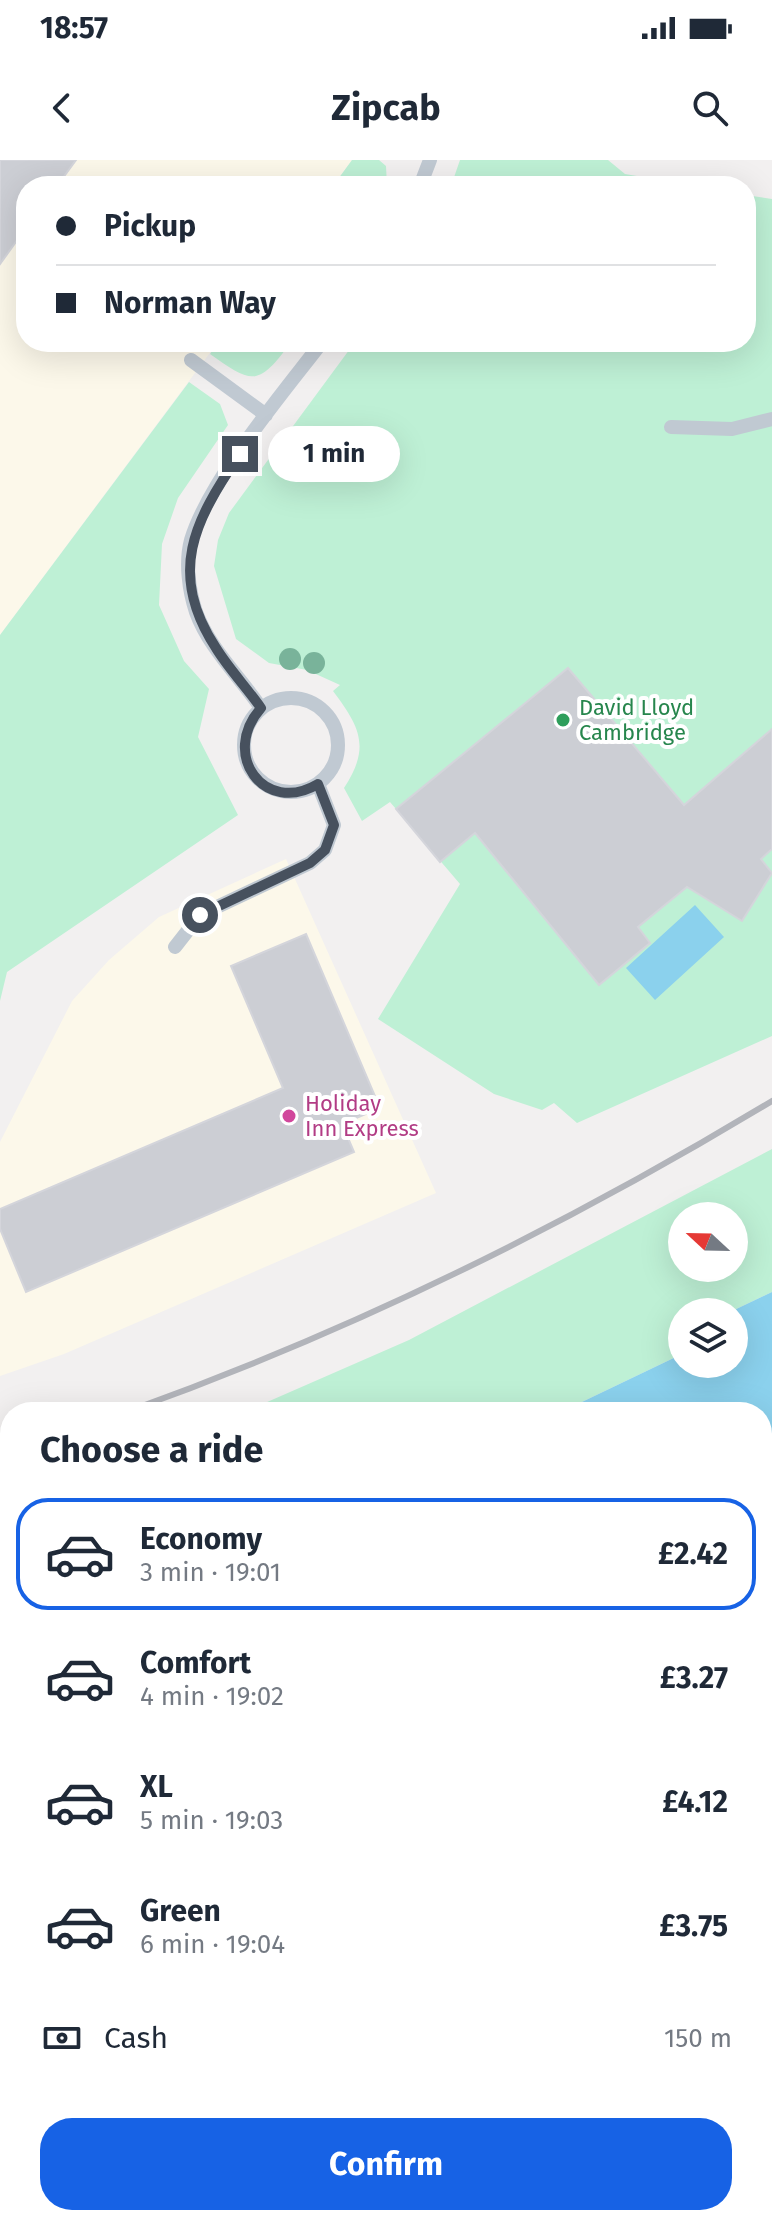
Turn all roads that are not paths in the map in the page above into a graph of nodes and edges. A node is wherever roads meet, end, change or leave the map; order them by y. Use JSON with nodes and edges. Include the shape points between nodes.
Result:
{"nodes":[{"id":1,"x":314,"y":352,"type":"edge"},
{"id":2,"x":191,"y":360,"type":"dead end"},
{"id":3,"x":266,"y":415,"type":"junction"},
{"id":4,"x":772,"y":419,"type":"edge"},
{"id":5,"x":671,"y":427,"type":"dead end"},
{"id":6,"x":261,"y":708,"type":"junction"},
{"id":7,"x":318,"y":784,"type":"junction"},
{"id":8,"x":175,"y":947,"type":"dead end"}],
"edges":[{"from":1,"to":3,"type":"lane"},
{"from":2,"to":3,"type":"lane"},
{"from":3,"to":6,"type":"lane","via":[[203,512],[191,542],[189,577],[196,613]]},
{"from":4,"to":5,"type":"lane","via":[[732,429]]},
{"from":6,"to":7,"type":"lane","via":[[245,731],[250,771],[280,792],[302,792]]},
{"from":6,"to":7,"type":"lane","via":[[275,700],[298,698],[326,713],[336,732],[337,757]]},
{"from":7,"to":8,"type":"lane","via":[[334,825],[325,850],[310,863],[200,915]]}]}
